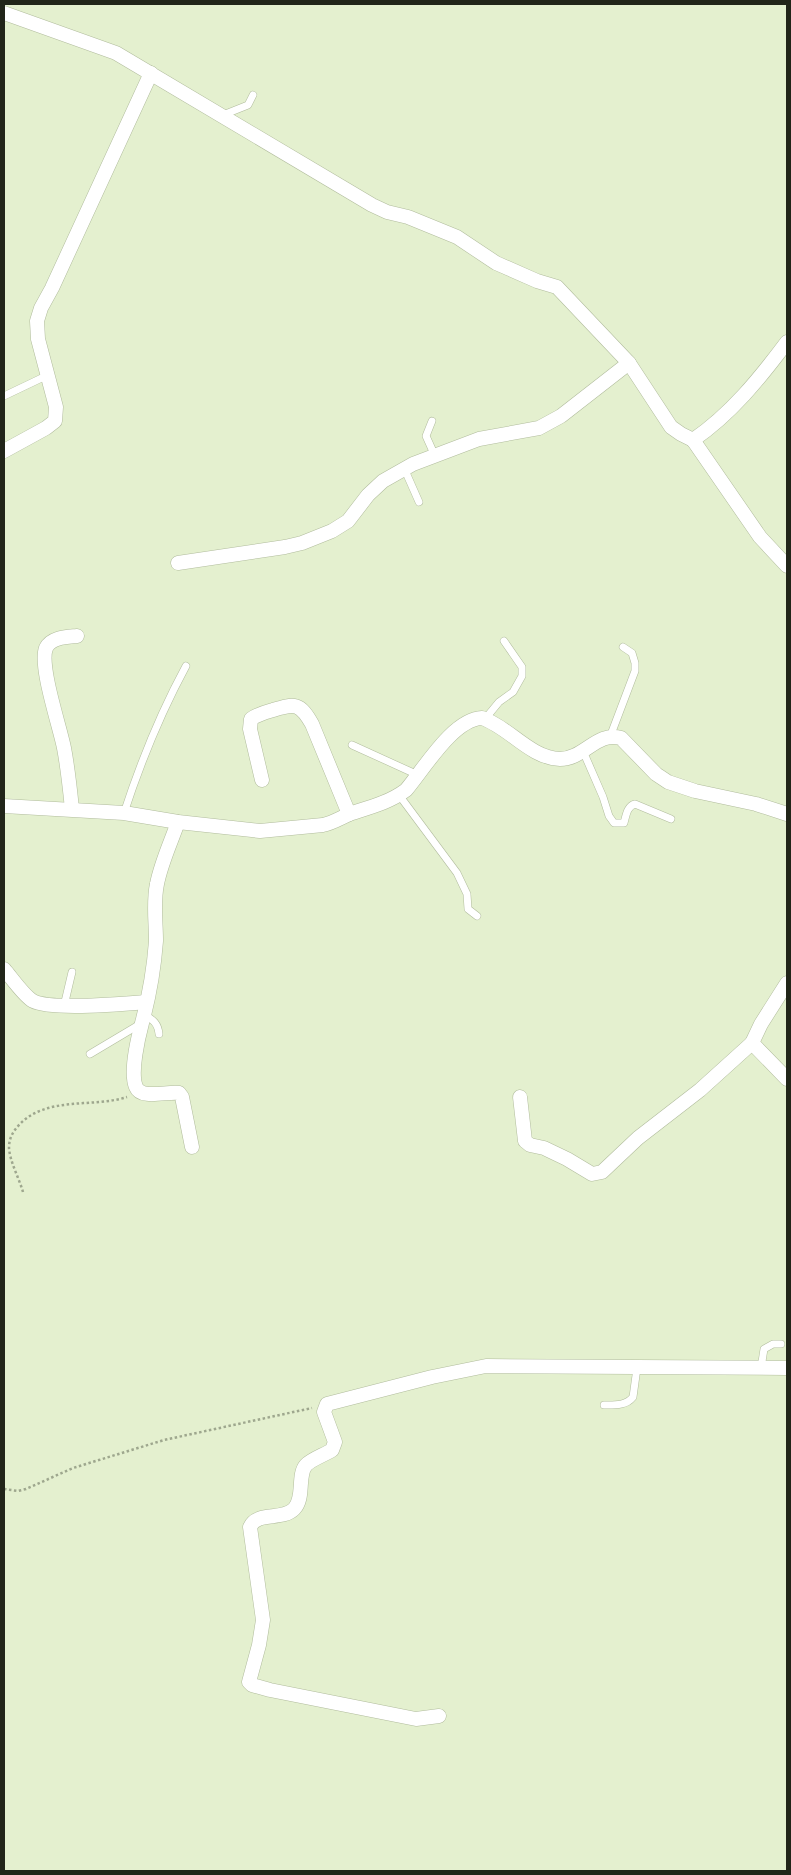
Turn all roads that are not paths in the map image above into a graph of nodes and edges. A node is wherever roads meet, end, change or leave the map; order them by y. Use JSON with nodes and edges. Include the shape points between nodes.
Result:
{"nodes":[{"id":1,"x":4,"y":13,"type":"edge"},
{"id":2,"x":151,"y":73,"type":"junction"},
{"id":3,"x":253,"y":95,"type":"dead end"},
{"id":4,"x":220,"y":116,"type":"junction"},
{"id":5,"x":787,"y":342,"type":"edge"},
{"id":6,"x":629,"y":363,"type":"junction"},
{"id":7,"x":48,"y":375,"type":"junction"},
{"id":8,"x":4,"y":396,"type":"edge"},
{"id":9,"x":432,"y":421,"type":"dead end"},
{"id":10,"x":694,"y":440,"type":"junction"},
{"id":11,"x":4,"y":451,"type":"edge"},
{"id":12,"x":435,"y":456,"type":"junction"},
{"id":13,"x":404,"y":468,"type":"junction"},
{"id":14,"x":419,"y":502,"type":"dead end"},
{"id":15,"x":178,"y":563,"type":"dead end"},
{"id":16,"x":787,"y":566,"type":"edge"},
{"id":17,"x":77,"y":636,"type":"dead end"},
{"id":18,"x":504,"y":641,"type":"dead end"},
{"id":19,"x":623,"y":647,"type":"dead end"},
{"id":20,"x":186,"y":666,"type":"dead end"},
{"id":21,"x":485,"y":719,"type":"junction"},
{"id":22,"x":609,"y":738,"type":"junction"},
{"id":23,"x":352,"y":745,"type":"dead end"},
{"id":24,"x":583,"y":751,"type":"junction"},
{"id":25,"x":418,"y":775,"type":"junction"},
{"id":26,"x":262,"y":780,"type":"dead end"},
{"id":27,"x":399,"y":796,"type":"junction"},
{"id":28,"x":4,"y":806,"type":"edge"},
{"id":29,"x":72,"y":809,"type":"junction"},
{"id":30,"x":124,"y":813,"type":"junction"},
{"id":31,"x":349,"y":814,"type":"junction"},
{"id":32,"x":787,"y":814,"type":"edge"},
{"id":33,"x":671,"y":819,"type":"dead end"},
{"id":34,"x":178,"y":822,"type":"junction"},
{"id":35,"x":477,"y":916,"type":"dead end"},
{"id":36,"x":4,"y":969,"type":"edge"},
{"id":37,"x":72,"y":972,"type":"dead end"},
{"id":38,"x":787,"y":983,"type":"edge"},
{"id":39,"x":64,"y":1006,"type":"junction"},
{"id":40,"x":144,"y":1013,"type":"junction"},
{"id":41,"x":159,"y":1034,"type":"dead end"},
{"id":42,"x":752,"y":1043,"type":"junction"},
{"id":43,"x":90,"y":1054,"type":"dead end"},
{"id":44,"x":787,"y":1079,"type":"edge"},
{"id":45,"x":520,"y":1098,"type":"dead end"},
{"id":46,"x":192,"y":1147,"type":"dead end"},
{"id":47,"x":781,"y":1344,"type":"dead end"},
{"id":48,"x":637,"y":1368,"type":"junction"},
{"id":49,"x":761,"y":1368,"type":"junction"},
{"id":50,"x":787,"y":1368,"type":"edge"},
{"id":51,"x":604,"y":1405,"type":"dead end"},
{"id":52,"x":439,"y":1716,"type":"dead end"}],
"edges":[{"from":1,"to":2,"type":"street","via":[[116,53]]},
{"from":2,"to":4,"type":"street"},
{"from":2,"to":7,"type":"street","via":[[41,308],[37,321],[38,338]]},
{"from":3,"to":4,"type":"lane","via":[[248,104]]},
{"from":4,"to":6,"type":"street","via":[[372,205],[457,237],[496,263],[557,287]]},
{"from":5,"to":10,"type":"street","via":[[754,385]]},
{"from":6,"to":10,"type":"street","via":[[665,419],[681,434]]},
{"from":6,"to":12,"type":"street","via":[[561,416],[539,428],[479,439]]},
{"from":7,"to":8,"type":"lane"},
{"from":7,"to":11,"type":"street","via":[[56,407],[54,421]]},
{"from":9,"to":12,"type":"lane","via":[[426,436]]},
{"from":10,"to":16,"type":"street","via":[[760,537]]},
{"from":12,"to":13,"type":"street"},
{"from":13,"to":14,"type":"lane"},
{"from":13,"to":15,"type":"street","via":[[383,480],[348,521],[332,531],[285,547]]},
{"from":17,"to":29,"type":"street","via":[[52,640],[46,647],[45,657],[51,698],[64,748]]},
{"from":18,"to":21,"type":"lane","via":[[522,667],[522,676],[513,692]]},
{"from":19,"to":22,"type":"lane","via":[[632,653],[635,671]]},
{"from":20,"to":30,"type":"lane","via":[[143,757]]},
{"from":21,"to":24,"type":"street","via":[[548,757],[566,758]]},
{"from":21,"to":25,"type":"street","via":[[474,718],[459,727]]},
{"from":22,"to":24,"type":"street"},
{"from":22,"to":32,"type":"street","via":[[624,740],[656,774],[674,784]]},
{"from":23,"to":25,"type":"lane"},
{"from":24,"to":33,"type":"lane","via":[[614,823],[624,823],[628,809],[635,804]]},
{"from":25,"to":27,"type":"street"},
{"from":26,"to":31,"type":"street","via":[[250,729],[251,719],[294,705],[305,712],[312,724]]},
{"from":27,"to":31,"type":"street"},
{"from":27,"to":35,"type":"lane","via":[[457,873],[467,894],[468,908]]},
{"from":28,"to":29,"type":"street"},
{"from":29,"to":30,"type":"street"},
{"from":30,"to":34,"type":"street"},
{"from":31,"to":34,"type":"street","via":[[322,825],[260,831]]},
{"from":34,"to":40,"type":"street","via":[[156,886],[156,942]]},
{"from":36,"to":39,"type":"street","via":[[31,1000]]},
{"from":37,"to":39,"type":"lane"},
{"from":38,"to":42,"type":"street"},
{"from":39,"to":40,"type":"street"},
{"from":40,"to":41,"type":"lane","via":[[156,1022]]},
{"from":40,"to":43,"type":"lane"},
{"from":40,"to":46,"type":"street","via":[[138,1037],[136,1087],[145,1094],[179,1092]]},
{"from":42,"to":44,"type":"street"},
{"from":42,"to":45,"type":"street","via":[[598,1174],[525,1141]]},
{"from":47,"to":49,"type":"lane","via":[[764,1348]]},
{"from":48,"to":49,"type":"street"},
{"from":48,"to":51,"type":"lane","via":[[633,1397],[626,1403]]},
{"from":48,"to":52,"type":"street","via":[[486,1366],[327,1404],[324,1412],[335,1442],[332,1450],[305,1466],[294,1510],[252,1522],[250,1527],[263,1620],[249,1682],[270,1690],[416,1719]]},
{"from":49,"to":50,"type":"street"}]}
